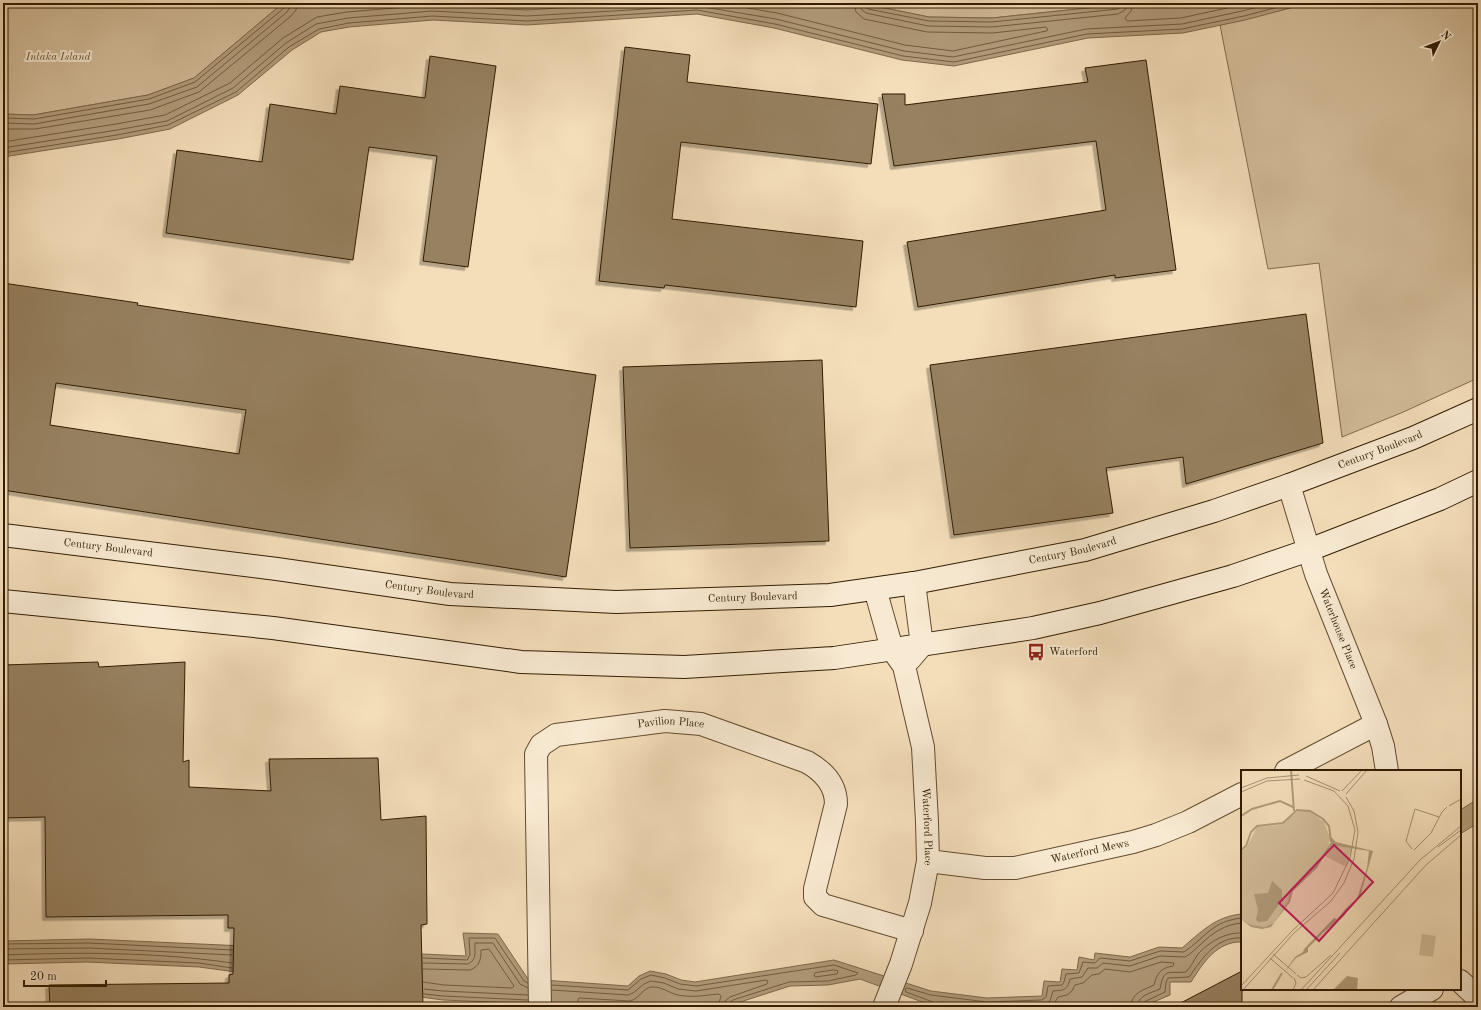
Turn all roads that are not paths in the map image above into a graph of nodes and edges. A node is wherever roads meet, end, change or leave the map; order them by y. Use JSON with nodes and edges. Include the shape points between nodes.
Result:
{"nodes":[{"id":1,"x":1478,"y":409,"type":"edge"},
{"id":2,"x":1478,"y":481,"type":"edge"},
{"id":3,"x":1289,"y":486,"type":"junction"},
{"id":4,"x":3,"y":536,"type":"edge"},
{"id":5,"x":1309,"y":550,"type":"junction"},
{"id":6,"x":914,"y":583,"type":"junction"},
{"id":7,"x":875,"y":589,"type":"junction"},
{"id":8,"x":3,"y":601,"type":"edge"},
{"id":9,"x":922,"y":645,"type":"junction"},
{"id":10,"x":898,"y":658,"type":"junction"},
{"id":11,"x":1376,"y":724,"type":"junction"},
{"id":12,"x":1288,"y":770,"type":"edge"},
{"id":13,"x":1387,"y":770,"type":"edge"},
{"id":14,"x":1241,"y":795,"type":"edge"},
{"id":15,"x":928,"y":861,"type":"junction"},
{"id":16,"x":912,"y":932,"type":"junction"},
{"id":17,"x":1461,"y":982,"type":"edge"},
{"id":18,"x":1430,"y":990,"type":"edge"},
{"id":19,"x":1478,"y":998,"type":"edge"},
{"id":20,"x":886,"y":1002,"type":"edge"},
{"id":21,"x":540,"y":1007,"type":"edge"},
{"id":22,"x":1401,"y":1007,"type":"edge"}],
"edges":[{"from":1,"to":3,"type":"main road","name":"Century Boulevard","via":[[1413,438]]},
{"from":2,"to":5,"type":"main road","via":[[1440,499]]},
{"from":3,"to":5,"type":"main road","name":"Waterhouse Place"},
{"from":3,"to":6,"type":"main road","name":"Century Boulevard","via":[[1085,550]]},
{"from":4,"to":7,"type":"main road","name":"Century Boulevard","via":[[277,569],[450,594],[616,602],[830,595]]},
{"from":5,"to":9,"type":"main road","via":[[1233,576],[1100,613],[1033,628]]},
{"from":5,"to":11,"type":"main road","name":"Waterhouse Place"},
{"from":6,"to":7,"type":"main road","name":"Century Boulevard"},
{"from":6,"to":9,"type":"main road"},
{"from":7,"to":10,"type":"main road","name":"Waterford Place"},
{"from":8,"to":10,"type":"main road","via":[[273,628],[521,662],[684,667],[834,658]]},
{"from":9,"to":10,"type":"main road"},
{"from":10,"to":15,"type":"main road","name":"Waterford Place","via":[[922,747]]},
{"from":11,"to":12,"type":"main road"},
{"from":11,"to":13,"type":"main road","name":"Waterhouse Place"},
{"from":14,"to":15,"type":"main road","name":"Waterford Mews","via":[[1188,822],[1156,835],[1015,868],[985,868]]},
{"from":15,"to":16,"type":"main road","name":"Waterford Place"},
{"from":16,"to":20,"type":"main road","name":"Waterford Place"},
{"from":16,"to":21,"type":"main road","name":"Pavilion Place","via":[[823,905],[815,897],[836,804],[828,778],[819,768],[701,724],[665,721],[556,736],[541,745],[536,754]]},
{"from":17,"to":19,"type":"main road"},
{"from":18,"to":22,"type":"main road"}]}
